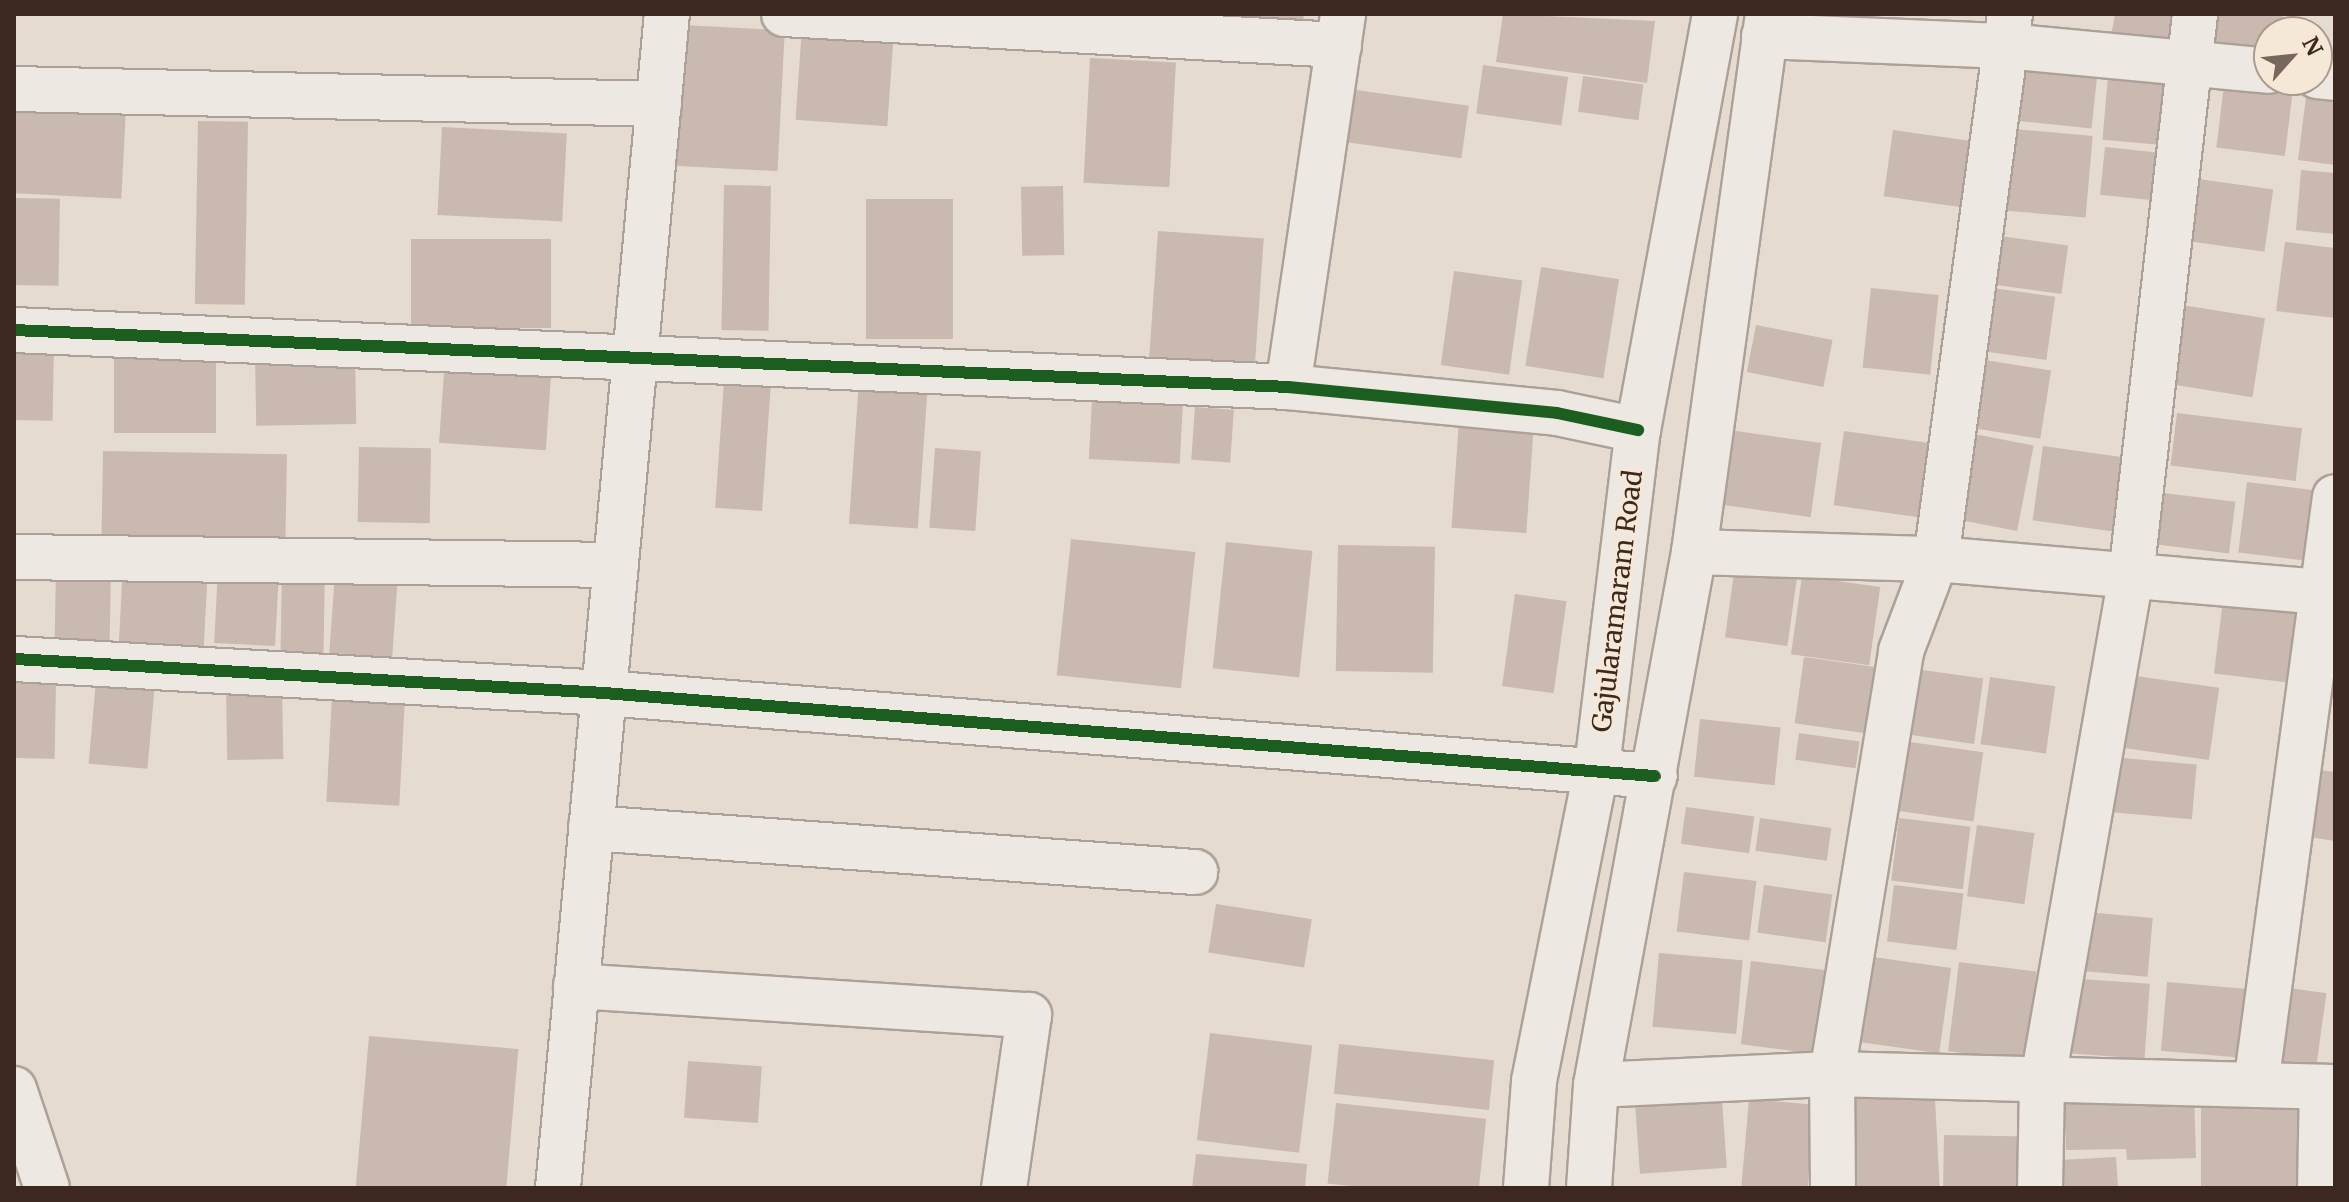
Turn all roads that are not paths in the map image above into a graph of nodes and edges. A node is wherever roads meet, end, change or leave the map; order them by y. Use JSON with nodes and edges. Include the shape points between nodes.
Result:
{"nodes":[{"id":1,"x":667,"y":14,"type":"edge"},
{"id":2,"x":784,"y":14,"type":"edge"},
{"id":3,"x":1715,"y":14,"type":"edge"},
{"id":4,"x":2195,"y":14,"type":"edge"},
{"id":5,"x":996,"y":20,"type":"edge"},
{"id":6,"x":1766,"y":25,"type":"edge"},
{"id":7,"x":1341,"y":29,"type":"edge"},
{"id":8,"x":2008,"y":30,"type":"edge"},
{"id":9,"x":2189,"y":64,"type":"junction"},
{"id":10,"x":2253,"y":70,"type":"edge"},
{"id":11,"x":14,"y":89,"type":"edge"},
{"id":12,"x":659,"y":104,"type":"junction"},
{"id":13,"x":14,"y":330,"type":"edge"},
{"id":14,"x":635,"y":362,"type":"junction"},
{"id":15,"x":1288,"y":387,"type":"junction"},
{"id":16,"x":1638,"y":430,"type":"junction"},
{"id":17,"x":2335,"y":497,"type":"edge"},
{"id":18,"x":1694,"y":552,"type":"junction"},
{"id":19,"x":14,"y":557,"type":"edge"},
{"id":20,"x":1936,"y":559,"type":"junction"},
{"id":21,"x":616,"y":565,"type":"junction"},
{"id":22,"x":2131,"y":576,"type":"junction"},
{"id":23,"x":2328,"y":593,"type":"edge"},
{"id":24,"x":15,"y":659,"type":"edge"},
{"id":25,"x":604,"y":693,"type":"junction"},
{"id":26,"x":1597,"y":767,"type":"junction"},
{"id":27,"x":1655,"y":776,"type":"junction"},
{"id":28,"x":591,"y":828,"type":"junction"},
{"id":29,"x":1195,"y":872,"type":"dead end"},
{"id":30,"x":576,"y":986,"type":"junction"},
{"id":31,"x":1832,"y":1074,"type":"junction"},
{"id":32,"x":1596,"y":1085,"type":"junction"},
{"id":33,"x":2042,"y":1085,"type":"junction"},
{"id":34,"x":2256,"y":1085,"type":"junction"},
{"id":35,"x":2328,"y":1087,"type":"edge"},
{"id":36,"x":14,"y":1089,"type":"edge"},
{"id":37,"x":47,"y":1188,"type":"edge"},
{"id":38,"x":558,"y":1188,"type":"edge"},
{"id":39,"x":1004,"y":1188,"type":"edge"},
{"id":40,"x":1526,"y":1188,"type":"edge"},
{"id":41,"x":1589,"y":1188,"type":"edge"},
{"id":42,"x":1833,"y":1188,"type":"edge"},
{"id":43,"x":2040,"y":1188,"type":"edge"},
{"id":44,"x":2320,"y":1188,"type":"edge"}],
"edges":[{"from":1,"to":12,"type":"street"},
{"from":2,"to":5,"type":"street"},
{"from":3,"to":16,"type":"street","name":"Gajularamaram Road"},
{"from":4,"to":9,"type":"street"},
{"from":5,"to":7,"type":"street"},
{"from":6,"to":8,"type":"street"},
{"from":6,"to":18,"type":"street"},
{"from":7,"to":15,"type":"street"},
{"from":8,"to":9,"type":"street"},
{"from":8,"to":20,"type":"street"},
{"from":9,"to":10,"type":"street"},
{"from":9,"to":22,"type":"street"},
{"from":11,"to":12,"type":"street"},
{"from":12,"to":14,"type":"street"},
{"from":13,"to":14,"type":"street"},
{"from":14,"to":15,"type":"street"},
{"from":14,"to":21,"type":"street"},
{"from":15,"to":16,"type":"street","via":[[1557,413]]},
{"from":16,"to":26,"type":"street","name":"Gajularamaram Road"},
{"from":17,"to":23,"type":"street"},
{"from":18,"to":20,"type":"street"},
{"from":18,"to":27,"type":"street"},
{"from":19,"to":21,"type":"street"},
{"from":20,"to":22,"type":"street"},
{"from":20,"to":31,"type":"street","via":[[1901,651]]},
{"from":21,"to":25,"type":"street"},
{"from":22,"to":23,"type":"street"},
{"from":22,"to":33,"type":"street"},
{"from":23,"to":34,"type":"street"},
{"from":24,"to":25,"type":"street"},
{"from":25,"to":26,"type":"street"},
{"from":25,"to":28,"type":"street"},
{"from":26,"to":27,"type":"street"},
{"from":26,"to":40,"type":"street","name":"Gajularamaram Road","via":[[1534,1081]]},
{"from":27,"to":32,"type":"street"},
{"from":28,"to":29,"type":"street"},
{"from":28,"to":30,"type":"street"},
{"from":30,"to":38,"type":"street"},
{"from":30,"to":39,"type":"street","via":[[1029,1015]]},
{"from":31,"to":32,"type":"street"},
{"from":31,"to":33,"type":"street"},
{"from":31,"to":42,"type":"street"},
{"from":32,"to":41,"type":"street"},
{"from":33,"to":34,"type":"street"},
{"from":33,"to":43,"type":"street"},
{"from":34,"to":35,"type":"street"},
{"from":35,"to":44,"type":"street"},
{"from":36,"to":37,"type":"street"}]}
